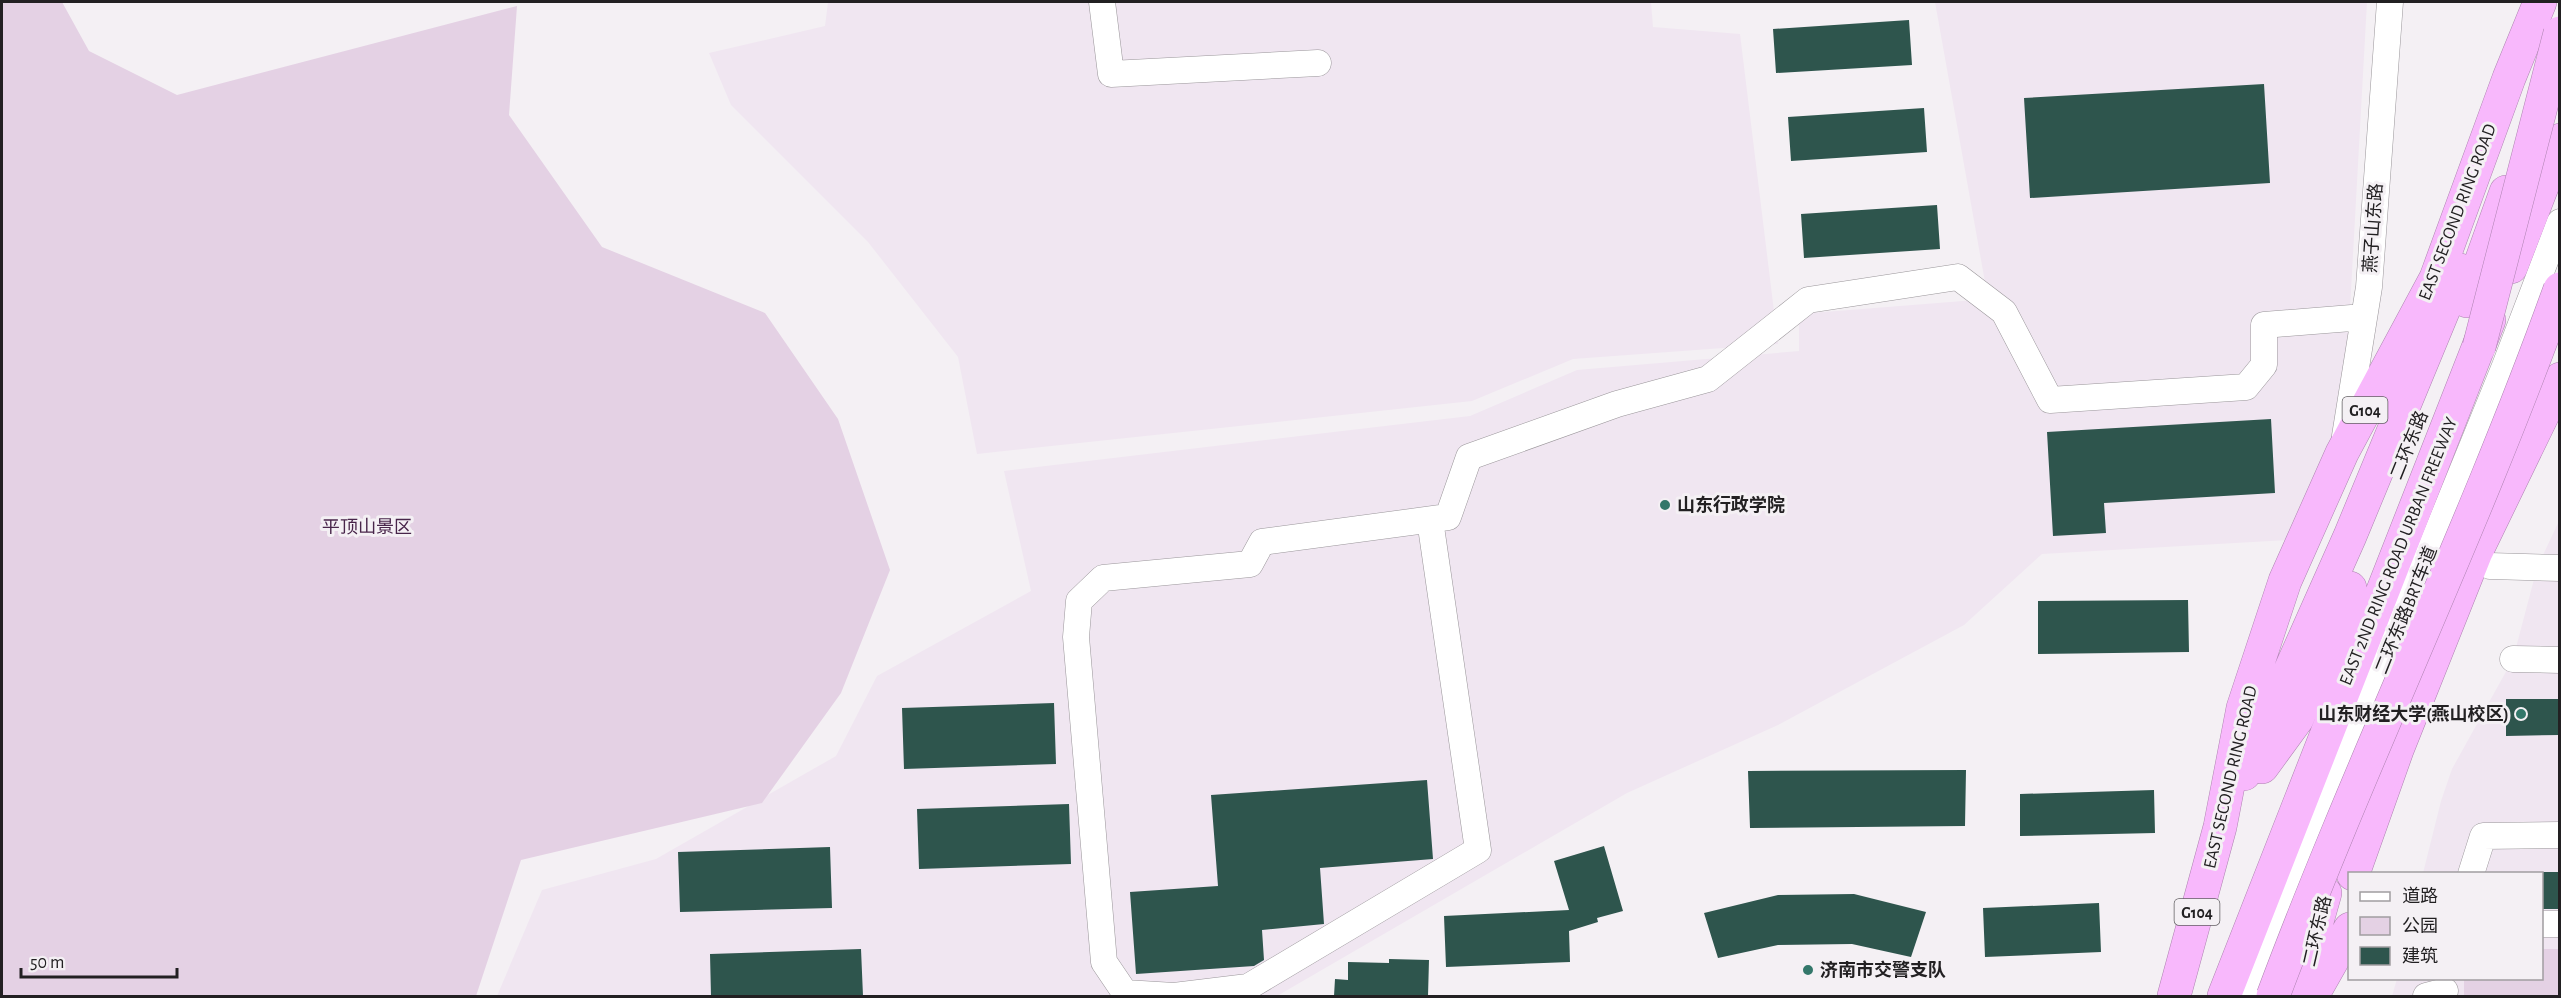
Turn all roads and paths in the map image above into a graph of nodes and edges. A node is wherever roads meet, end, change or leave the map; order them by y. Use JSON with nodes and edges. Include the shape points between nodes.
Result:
{"nodes":[{"id":1,"x":1102,"y":2,"type":"edge"},
{"id":2,"x":2390,"y":2,"type":"edge"},
{"id":3,"x":2540,"y":2,"type":"edge"},
{"id":4,"x":2559,"y":2,"type":"edge"},
{"id":5,"x":2559,"y":33,"type":"edge"},
{"id":6,"x":2559,"y":43,"type":"edge"},
{"id":7,"x":1318,"y":63,"type":"dead end"},
{"id":8,"x":2559,"y":140,"type":"edge"},
{"id":9,"x":2559,"y":222,"type":"edge"},
{"id":10,"x":2559,"y":289,"type":"edge"},
{"id":11,"x":2559,"y":298,"type":"edge"},
{"id":12,"x":2364,"y":318,"type":"junction"},
{"id":13,"x":2479,"y":347,"type":"junction"},
{"id":14,"x":2559,"y":380,"type":"edge"},
{"id":15,"x":2559,"y":408,"type":"edge"},
{"id":16,"x":2342,"y":453,"type":"junction"},
{"id":17,"x":1430,"y":520,"type":"junction"},
{"id":18,"x":2490,"y":566,"type":"junction"},
{"id":19,"x":2559,"y":568,"type":"edge"},
{"id":20,"x":2513,"y":659,"type":"dead end"},
{"id":21,"x":2559,"y":660,"type":"edge"},
{"id":22,"x":2220,"y":827,"type":"junction"},
{"id":23,"x":2559,"y":835,"type":"edge"},
{"id":24,"x":2353,"y":872,"type":"edge"},
{"id":25,"x":2375,"y":872,"type":"edge"},
{"id":26,"x":2471,"y":872,"type":"edge"},
{"id":27,"x":2348,"y":887,"type":"edge"},
{"id":28,"x":2543,"y":924,"type":"edge"},
{"id":29,"x":2559,"y":924,"type":"edge"},
{"id":30,"x":2348,"y":931,"type":"edge"},
{"id":31,"x":2174,"y":996,"type":"edge"},
{"id":32,"x":2224,"y":996,"type":"edge"},
{"id":33,"x":2248,"y":996,"type":"edge"},
{"id":34,"x":2273,"y":996,"type":"edge"},
{"id":35,"x":2308,"y":996,"type":"edge"}],
"edges":[{"from":1,"to":7,"type":"street","via":[[1111,74]]},
{"from":2,"to":12,"type":"street","name":"燕子山东路"},
{"from":3,"to":16,"type":"highway","name":"EAST SECOND RING ROAD","number":"G104","via":[[2436,278]]},
{"from":4,"to":22,"type":"highway","via":[[2454,288],[2350,536]]},
{"from":5,"to":13,"type":"highway","bridge":true},
{"from":6,"to":22,"type":"highway","name":"二环东路","via":[[2462,315],[2297,719]]},
{"from":8,"to":13,"type":"highway","name":"EAST 2ND RING ROAD URBAN FREEWAY","bridge":true},
{"from":9,"to":33,"type":"street","name":"二环东路BRT车道","via":[[2505,366]]},
{"from":10,"to":34,"type":"highway","bridge":true,"via":[[2523,392]]},
{"from":11,"to":35,"type":"highway","name":"二环东路","via":[[2530,360],[2343,837],[2316,925]]},
{"from":12,"to":16,"type":"street","name":"燕子山东路"},
{"from":12,"to":17,"type":"street","via":[[2264,326],[2264,365],[2246,387],[2050,400],[2004,312],[1958,278],[1808,300],[1708,379],[1617,404],[1469,457],[1448,517]]},
{"from":13,"to":32,"type":"highway","name":"EAST 2ND RING ROAD URBAN FREEWAY"},
{"from":14,"to":24,"type":"highway","via":[[2476,552]]},
{"from":15,"to":18,"type":"highway"},
{"from":16,"to":22,"type":"highway","name":"EAST SECOND RING ROAD","number":"G104","via":[[2285,581],[2243,708]]},
{"from":17,"to":17,"type":"street","via":[[1262,542],[1250,564],[1103,578],[1079,601],[1076,637],[1104,962],[1125,993],[1174,996],[1248,987],[1478,850]]},
{"from":18,"to":19,"type":"street"},
{"from":18,"to":25,"type":"highway"},
{"from":20,"to":21,"type":"street"},
{"from":22,"to":31,"type":"highway","name":"EAST SECOND RING ROAD","number":"G104"},
{"from":23,"to":26,"type":"street","via":[[2483,836]]},
{"from":27,"to":35,"type":"highway"},
{"from":28,"to":29,"type":"street"},
{"from":30,"to":35,"type":"highway"}]}
